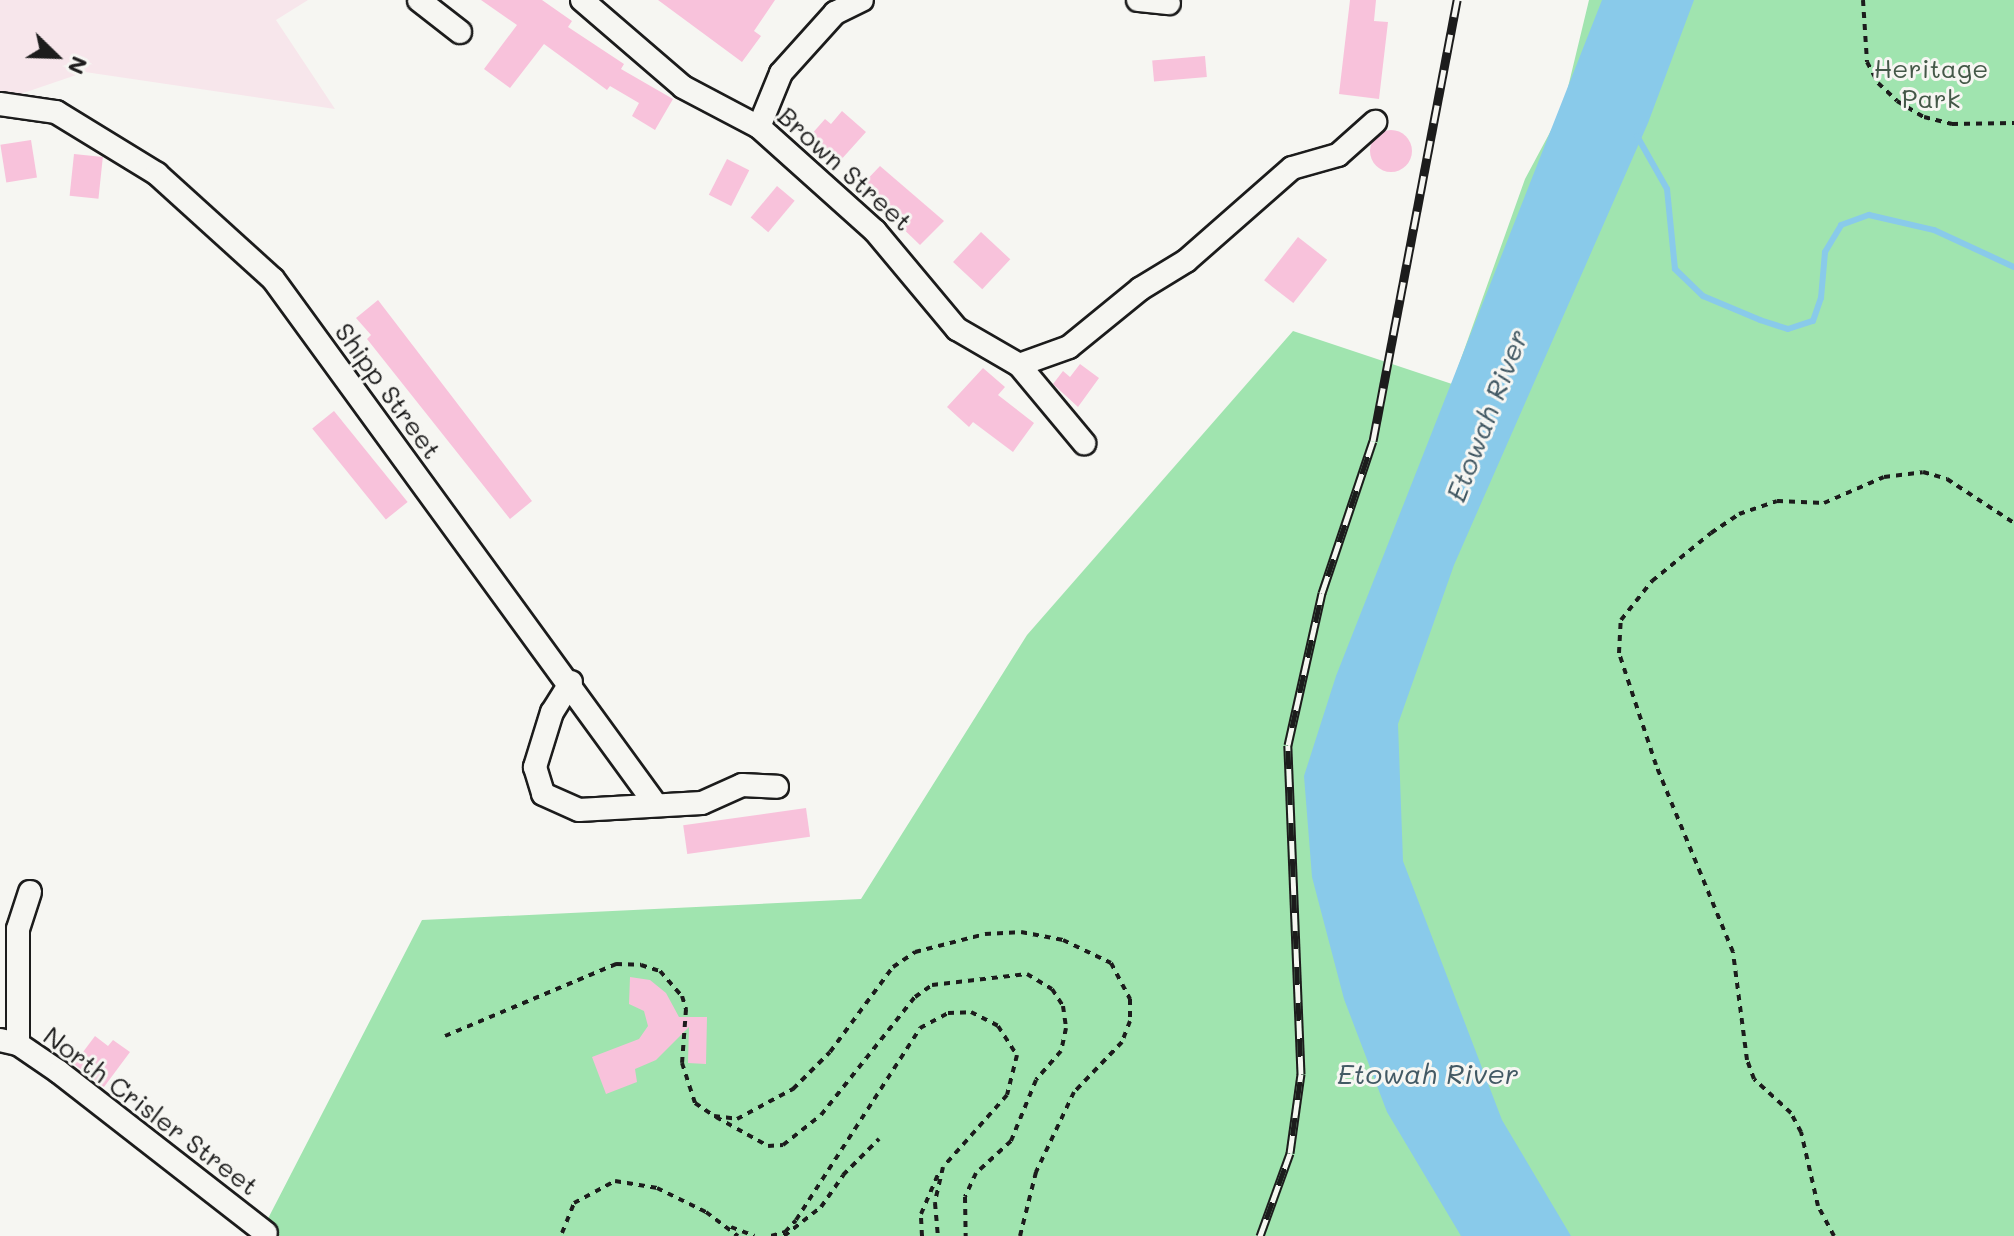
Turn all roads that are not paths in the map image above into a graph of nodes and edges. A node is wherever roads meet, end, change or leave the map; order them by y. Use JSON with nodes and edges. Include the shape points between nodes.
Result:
{"nodes":[{"id":1,"x":419,"y":0,"type":"edge"},
{"id":2,"x":582,"y":0,"type":"edge"},
{"id":3,"x":862,"y":0,"type":"edge"},
{"id":4,"x":1138,"y":0,"type":"edge"},
{"id":5,"x":1169,"y":3,"type":"dead end"},
{"id":6,"x":460,"y":32,"type":"dead end"},
{"id":7,"x":0,"y":104,"type":"edge"},
{"id":8,"x":1375,"y":122,"type":"dead end"},
{"id":9,"x":759,"y":127,"type":"junction"},
{"id":10,"x":1019,"y":365,"type":"junction"},
{"id":11,"x":1084,"y":443,"type":"dead end"},
{"id":12,"x":571,"y":682,"type":"junction"},
{"id":13,"x":777,"y":787,"type":"dead end"},
{"id":14,"x":654,"y":802,"type":"junction"},
{"id":15,"x":30,"y":892,"type":"dead end"},
{"id":16,"x":9,"y":1042,"type":"edge"},
{"id":17,"x":266,"y":1233,"type":"dead end"}],
"edges":[{"from":1,"to":6,"type":"street"},
{"from":2,"to":9,"type":"street","name":"Brown Street","via":[[683,87]]},
{"from":3,"to":9,"type":"street","via":[[835,13],[781,73]]},
{"from":4,"to":5,"type":"street"},
{"from":7,"to":12,"type":"street","name":"Shipp Street","via":[[56,112],[157,174],[273,279],[472,557]]},
{"from":8,"to":10,"type":"street","via":[[1338,155],[1292,168],[1186,261],[1140,289],[1069,347]]},
{"from":9,"to":10,"type":"street","name":"Brown Street","via":[[875,231],[957,329]]},
{"from":10,"to":11,"type":"street"},
{"from":12,"to":14,"type":"street","name":"Shipp Street"},
{"from":12,"to":14,"type":"street","via":[[552,712],[538,753],[535,767],[543,794],[579,810]]},
{"from":13,"to":14,"type":"street","via":[[742,785],[702,803]]},
{"from":15,"to":16,"type":"street","via":[[18,929]]},
{"from":16,"to":17,"type":"street","name":"North Crisler Street"}]}
